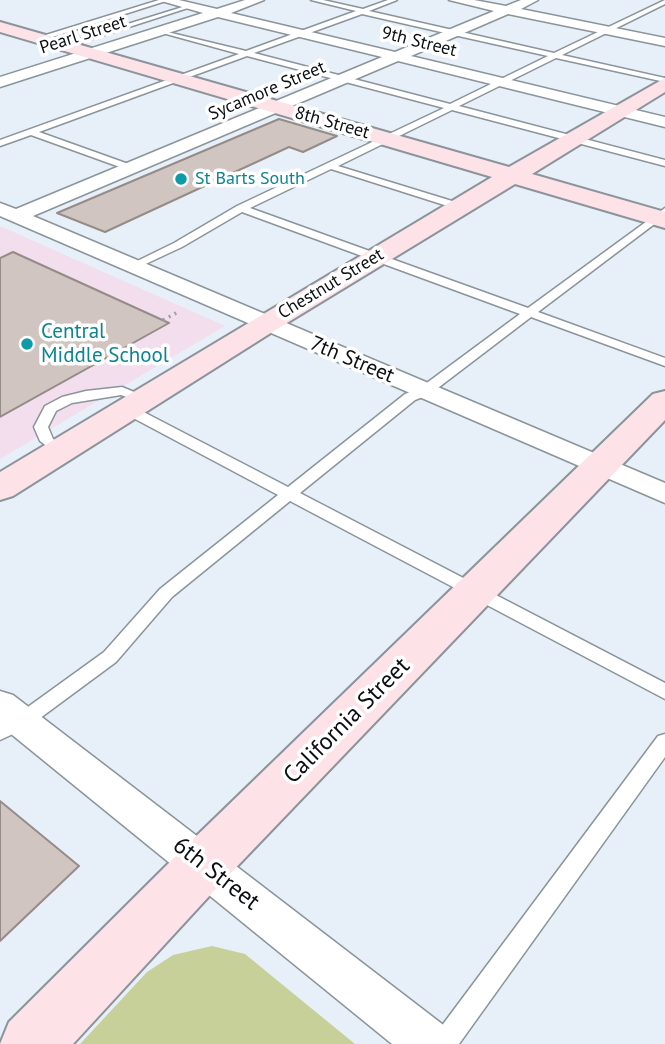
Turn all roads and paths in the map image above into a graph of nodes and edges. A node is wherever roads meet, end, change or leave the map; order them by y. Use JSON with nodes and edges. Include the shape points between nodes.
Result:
{"nodes":[{"id":1,"x":165,"y":0,"type":"edge"},
{"id":2,"x":258,"y":0,"type":"edge"},
{"id":3,"x":314,"y":0,"type":"edge"},
{"id":4,"x":394,"y":0,"type":"edge"},
{"id":5,"x":455,"y":0,"type":"edge"},
{"id":6,"x":533,"y":0,"type":"edge"},
{"id":7,"x":651,"y":0,"type":"edge"},
{"id":8,"x":664,"y":2,"type":"edge"},
{"id":9,"x":191,"y":6,"type":"junction"},
{"id":10,"x":507,"y":10,"type":"junction"},
{"id":11,"x":362,"y":11,"type":"junction"},
{"id":12,"x":218,"y":13,"type":"junction"},
{"id":13,"x":4,"y":30,"type":"edge"},
{"id":14,"x":607,"y":30,"type":"junction"},
{"id":15,"x":161,"y":31,"type":"junction"},
{"id":16,"x":300,"y":33,"type":"junction"},
{"id":17,"x":454,"y":33,"type":"junction"},
{"id":18,"x":40,"y":38,"type":"junction"},
{"id":19,"x":665,"y":42,"type":"edge"},
{"id":20,"x":64,"y":45,"type":"junction"},
{"id":21,"x":92,"y":53,"type":"junction"},
{"id":22,"x":246,"y":53,"type":"junction"},
{"id":23,"x":555,"y":55,"type":"junction"},
{"id":24,"x":399,"y":57,"type":"junction"},
{"id":25,"x":177,"y":78,"type":"junction"},
{"id":26,"x":3,"y":79,"type":"edge"},
{"id":27,"x":345,"y":79,"type":"junction"},
{"id":28,"x":502,"y":82,"type":"junction"},
{"id":29,"x":665,"y":82,"type":"edge"},
{"id":30,"x":278,"y":107,"type":"junction"},
{"id":31,"x":451,"y":107,"type":"junction"},
{"id":32,"x":621,"y":111,"type":"junction"},
{"id":33,"x":665,"y":122,"type":"edge"},
{"id":34,"x":32,"y":132,"type":"junction"},
{"id":35,"x":387,"y":139,"type":"junction"},
{"id":36,"x":575,"y":139,"type":"junction"},
{"id":37,"x":0,"y":143,"type":"edge"},
{"id":38,"x":665,"y":163,"type":"edge"},
{"id":39,"x":330,"y":166,"type":"junction"},
{"id":40,"x":131,"y":168,"type":"junction"},
{"id":41,"x":514,"y":176,"type":"junction"},
{"id":42,"x":461,"y":207,"type":"junction"},
{"id":43,"x":241,"y":208,"type":"junction"},
{"id":44,"x":8,"y":213,"type":"edge"},
{"id":45,"x":662,"y":216,"type":"edge"},
{"id":46,"x":376,"y":258,"type":"junction"},
{"id":47,"x":133,"y":266,"type":"junction"},
{"id":48,"x":190,"y":306,"type":"dead end"},
{"id":49,"x":530,"y":313,"type":"junction"},
{"id":50,"x":163,"y":320,"type":"dead end"},
{"id":51,"x":267,"y":323,"type":"junction"},
{"id":52,"x":665,"y":362,"type":"edge"},
{"id":53,"x":425,"y":391,"type":"junction"},
{"id":54,"x":665,"y":401,"type":"edge"},
{"id":55,"x":135,"y":404,"type":"junction"},
{"id":56,"x":61,"y":450,"type":"junction"},
{"id":57,"x":600,"y":467,"type":"junction"},
{"id":58,"x":0,"y":488,"type":"edge"},
{"id":59,"x":289,"y":493,"type":"junction"},
{"id":60,"x":665,"y":494,"type":"edge"},
{"id":61,"x":474,"y":593,"type":"junction"},
{"id":62,"x":665,"y":692,"type":"edge"},
{"id":63,"x":7,"y":720,"type":"edge"},
{"id":64,"x":665,"y":742,"type":"edge"},
{"id":65,"x":204,"y":864,"type":"junction"},
{"id":66,"x":32,"y":1044,"type":"edge"},
{"id":67,"x":429,"y":1044,"type":"edge"},
{"id":68,"x":444,"y":1044,"type":"edge"}],
"edges":[{"from":1,"to":9,"type":"street","name":"9th Street"},
{"from":1,"to":18,"type":"lane"},
{"from":2,"to":12,"type":"street","name":"Pearl Street"},
{"from":3,"to":11,"type":"lane"},
{"from":4,"to":11,"type":"lane"},
{"from":5,"to":10,"type":"street"},
{"from":6,"to":10,"type":"street","name":"Sycamore Street"},
{"from":7,"to":8,"type":"lane"},
{"from":8,"to":14,"type":"lane"},
{"from":9,"to":12,"type":"street","name":"9th Street"},
{"from":9,"to":20,"type":"lane"},
{"from":10,"to":14,"type":"street"},
{"from":10,"to":17,"type":"street","name":"Sycamore Street"},
{"from":11,"to":16,"type":"lane"},
{"from":11,"to":17,"type":"lane"},
{"from":12,"to":15,"type":"street","name":"Pearl Street"},
{"from":12,"to":16,"type":"street","name":"9th Street"},
{"from":13,"to":18,"type":"street","name":"8th Street"},
{"from":14,"to":19,"type":"street"},
{"from":14,"to":23,"type":"lane"},
{"from":15,"to":21,"type":"street","name":"Pearl Street"},
{"from":15,"to":22,"type":"lane"},
{"from":16,"to":22,"type":"lane"},
{"from":16,"to":24,"type":"street","name":"9th Street"},
{"from":17,"to":23,"type":"lane"},
{"from":17,"to":24,"type":"street","name":"Sycamore Street"},
{"from":18,"to":20,"type":"street","name":"8th Street"},
{"from":20,"to":21,"type":"street","name":"8th Street"},
{"from":21,"to":25,"type":"street","name":"8th Street"},
{"from":21,"to":26,"type":"street","name":"Pearl Street"},
{"from":22,"to":25,"type":"lane"},
{"from":22,"to":27,"type":"lane"},
{"from":23,"to":28,"type":"lane"},
{"from":23,"to":29,"type":"lane"},
{"from":24,"to":27,"type":"street","name":"Sycamore Street"},
{"from":24,"to":28,"type":"street","name":"9th Street"},
{"from":25,"to":30,"type":"street","name":"8th Street"},
{"from":25,"to":34,"type":"lane"},
{"from":27,"to":30,"type":"street","name":"Sycamore Street"},
{"from":27,"to":31,"type":"lane"},
{"from":28,"to":31,"type":"lane"},
{"from":28,"to":32,"type":"street","name":"9th Street"},
{"from":29,"to":32,"type":"street","name":"Chestnut Street"},
{"from":30,"to":35,"type":"street","name":"8th Street"},
{"from":30,"to":40,"type":"street","name":"Sycamore Street"},
{"from":31,"to":35,"type":"lane"},
{"from":31,"to":36,"type":"lane"},
{"from":32,"to":33,"type":"street","name":"9th Street"},
{"from":32,"to":36,"type":"street","name":"Chestnut Street"},
{"from":34,"to":37,"type":"lane"},
{"from":34,"to":40,"type":"lane"},
{"from":35,"to":39,"type":"lane"},
{"from":35,"to":41,"type":"street","name":"8th Street"},
{"from":36,"to":38,"type":"lane"},
{"from":36,"to":41,"type":"street","name":"Chestnut Street"},
{"from":39,"to":42,"type":"lane"},
{"from":39,"to":43,"type":"lane"},
{"from":40,"to":44,"type":"street","name":"Sycamore Street"},
{"from":41,"to":42,"type":"street","name":"Chestnut Street"},
{"from":41,"to":45,"type":"street","name":"8th Street"},
{"from":42,"to":46,"type":"street","name":"Chestnut Street"},
{"from":43,"to":46,"type":"lane"},
{"from":43,"to":47,"type":"lane"},
{"from":44,"to":47,"type":"street","name":"7th Street"},
{"from":45,"to":49,"type":"lane"},
{"from":46,"to":49,"type":"lane"},
{"from":46,"to":51,"type":"street","name":"Chestnut Street"},
{"from":47,"to":51,"type":"street","name":"7th Street"},
{"from":48,"to":50,"type":"path"},
{"from":49,"to":52,"type":"lane"},
{"from":49,"to":53,"type":"lane"},
{"from":51,"to":53,"type":"street","name":"7th Street"},
{"from":51,"to":55,"type":"street","name":"Chestnut Street"},
{"from":53,"to":57,"type":"street","name":"7th Street"},
{"from":53,"to":59,"type":"lane","via":[[410,397]]},
{"from":54,"to":57,"type":"street","name":"California Street"},
{"from":55,"to":56,"type":"street","name":"Chestnut Street"},
{"from":55,"to":56,"type":"lane","via":[[122,391],[91,394],[50,409],[41,427],[47,441]]},
{"from":55,"to":59,"type":"lane"},
{"from":56,"to":58,"type":"street","name":"Chestnut Street"},
{"from":57,"to":60,"type":"street","name":"7th Street"},
{"from":57,"to":61,"type":"street","name":"California Street"},
{"from":59,"to":61,"type":"lane"},
{"from":59,"to":63,"type":"lane","via":[[166,593],[110,657]]},
{"from":61,"to":62,"type":"lane"},
{"from":61,"to":65,"type":"street","name":"California Street"},
{"from":63,"to":65,"type":"street","name":"6th Street"},
{"from":64,"to":68,"type":"lane"},
{"from":65,"to":66,"type":"street","name":"California Street"},
{"from":65,"to":67,"type":"street","name":"6th Street"}]}
